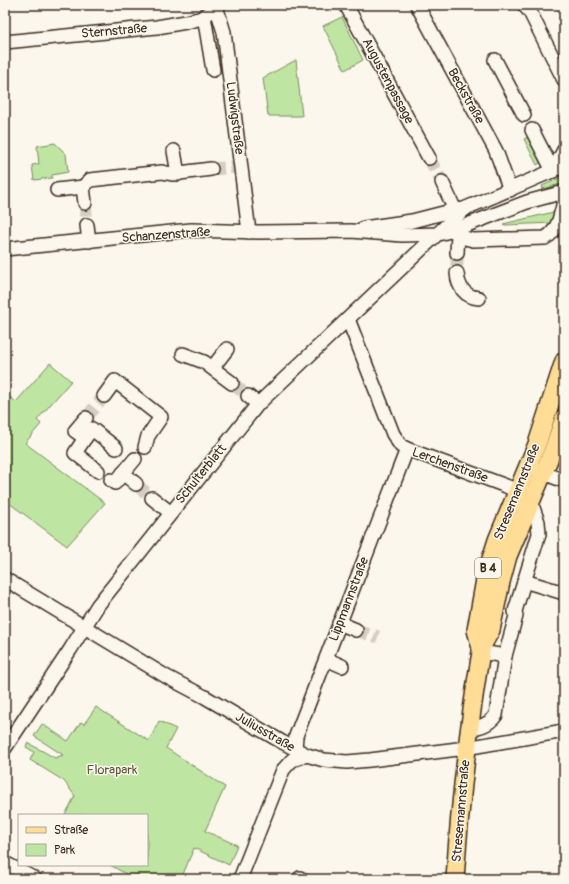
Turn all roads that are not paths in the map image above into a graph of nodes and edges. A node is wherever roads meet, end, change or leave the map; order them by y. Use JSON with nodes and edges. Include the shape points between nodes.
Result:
{"nodes":[{"id":1,"x":346,"y":5,"type":"edge"},
{"id":2,"x":417,"y":5,"type":"edge"},
{"id":3,"x":524,"y":5,"type":"edge"},
{"id":4,"x":216,"y":6,"type":"edge"},
{"id":5,"x":204,"y":16,"type":"junction"},
{"id":6,"x":5,"y":42,"type":"edge"},
{"id":7,"x":496,"y":60,"type":"dead end"},
{"id":8,"x":213,"y":70,"type":"dead end"},
{"id":9,"x":564,"y":80,"type":"edge"},
{"id":10,"x":524,"y":115,"type":"dead end"},
{"id":11,"x":532,"y":130,"type":"dead end"},
{"id":12,"x":564,"y":150,"type":"edge"},
{"id":13,"x":174,"y":151,"type":"dead end"},
{"id":14,"x":429,"y":158,"type":"tunnel mouth"},
{"id":15,"x":558,"y":168,"type":"edge"},
{"id":16,"x":211,"y":169,"type":"tunnel mouth"},
{"id":17,"x":178,"y":174,"type":"junction"},
{"id":18,"x":442,"y":182,"type":"tunnel mouth"},
{"id":19,"x":83,"y":187,"type":"junction"},
{"id":20,"x":57,"y":190,"type":"dead end"},
{"id":21,"x":510,"y":190,"type":"junction"},
{"id":22,"x":564,"y":192,"type":"edge"},
{"id":23,"x":564,"y":201,"type":"edge"},
{"id":24,"x":85,"y":203,"type":"tunnel mouth"},
{"id":25,"x":461,"y":209,"type":"junction"},
{"id":26,"x":87,"y":224,"type":"tunnel mouth"},
{"id":27,"x":351,"y":231,"type":"junction"},
{"id":28,"x":249,"y":232,"type":"junction"},
{"id":29,"x":456,"y":232,"type":"junction"},
{"id":30,"x":438,"y":234,"type":"junction"},
{"id":31,"x":89,"y":241,"type":"junction"},
{"id":32,"x":5,"y":249,"type":"edge"},
{"id":33,"x":456,"y":253,"type":"tunnel mouth"},
{"id":34,"x":457,"y":273,"type":"tunnel mouth"},
{"id":35,"x":479,"y":298,"type":"dead end"},
{"id":36,"x":348,"y":319,"type":"junction"},
{"id":37,"x":227,"y":348,"type":"dead end"},
{"id":38,"x":183,"y":354,"type":"dead end"},
{"id":39,"x":564,"y":361,"type":"edge"},
{"id":40,"x":213,"y":367,"type":"junction"},
{"id":41,"x":232,"y":383,"type":"tunnel mouth"},
{"id":42,"x":104,"y":396,"type":"tunnel mouth"},
{"id":43,"x":86,"y":418,"type":"tunnel mouth"},
{"id":44,"x":564,"y":418,"type":"edge"},
{"id":45,"x":84,"y":438,"type":"junction"},
{"id":46,"x":145,"y":447,"type":"dead end"},
{"id":47,"x":116,"y":448,"type":"dead end"},
{"id":48,"x":407,"y":449,"type":"junction"},
{"id":49,"x":135,"y":459,"type":"dead end"},
{"id":50,"x":536,"y":470,"type":"junction"},
{"id":51,"x":98,"y":471,"type":"dead end"},
{"id":52,"x":124,"y":473,"type":"junction"},
{"id":53,"x":111,"y":480,"type":"dead end"},
{"id":54,"x":564,"y":481,"type":"edge"},
{"id":55,"x":136,"y":484,"type":"tunnel mouth"},
{"id":56,"x":518,"y":491,"type":"junction"},
{"id":57,"x":152,"y":498,"type":"tunnel mouth"},
{"id":58,"x":530,"y":506,"type":"junction"},
{"id":59,"x":170,"y":513,"type":"junction"},
{"id":60,"x":5,"y":579,"type":"edge"},
{"id":61,"x":524,"y":581,"type":"junction"},
{"id":62,"x":564,"y":593,"type":"edge"},
{"id":63,"x":515,"y":611,"type":"junction"},
{"id":64,"x":493,"y":620,"type":"junction"},
{"id":65,"x":339,"y":623,"type":"junction"},
{"id":66,"x":84,"y":627,"type":"junction"},
{"id":67,"x":356,"y":630,"type":"tunnel mouth"},
{"id":68,"x":481,"y":650,"type":"junction"},
{"id":69,"x":505,"y":656,"type":"junction"},
{"id":70,"x":326,"y":659,"type":"junction"},
{"id":71,"x":342,"y":666,"type":"dead end"},
{"id":72,"x":468,"y":729,"type":"junction"},
{"id":73,"x":564,"y":731,"type":"edge"},
{"id":74,"x":5,"y":748,"type":"edge"},
{"id":75,"x":466,"y":748,"type":"junction"},
{"id":76,"x":301,"y":752,"type":"junction"},
{"id":77,"x":5,"y":863,"type":"edge"},
{"id":78,"x":35,"y":879,"type":"edge"},
{"id":79,"x":240,"y":879,"type":"edge"},
{"id":80,"x":455,"y":879,"type":"edge"}],
"edges":[{"from":1,"to":14,"type":"street","name":"Augustenpassage"},
{"from":2,"to":21,"type":"street","name":"Beckstraße","via":[[496,150]]},
{"from":3,"to":9,"type":"street"},
{"from":4,"to":5,"type":"street","name":"Sternstraße"},
{"from":4,"to":28,"type":"street","name":"Ludwigstraße","via":[[224,32],[238,166]]},
{"from":5,"to":6,"type":"street","name":"Sternstraße","via":[[196,20],[157,27]]},
{"from":5,"to":8,"type":"street"},
{"from":7,"to":10,"type":"street"},
{"from":11,"to":15,"type":"street"},
{"from":12,"to":15,"type":"street"},
{"from":13,"to":17,"type":"street"},
{"from":15,"to":21,"type":"street"},
{"from":16,"to":17,"type":"street"},
{"from":17,"to":19,"type":"street","via":[[162,172],[90,180]]},
{"from":18,"to":25,"type":"street"},
{"from":19,"to":20,"type":"street"},
{"from":19,"to":24,"type":"street"},
{"from":21,"to":25,"type":"street"},
{"from":22,"to":29,"type":"street","name":"Schanzenstraße","via":[[527,202]]},
{"from":23,"to":29,"type":"street","via":[[553,232],[545,238],[473,240],[464,238]]},
{"from":25,"to":27,"type":"street","name":"Schanzenstraße","via":[[427,218]]},
{"from":25,"to":30,"type":"street","name":"Schulterblatt"},
{"from":26,"to":31,"type":"street"},
{"from":27,"to":28,"type":"street","name":"Schanzenstraße"},
{"from":27,"to":30,"type":"street","name":"Schanzenstraße","via":[[402,235]]},
{"from":28,"to":31,"type":"street","name":"Schanzenstraße","via":[[191,230]]},
{"from":29,"to":30,"type":"street","name":"Schanzenstraße"},
{"from":29,"to":33,"type":"street"},
{"from":30,"to":36,"type":"street","name":"Schulterblatt"},
{"from":31,"to":32,"type":"street","name":"Schanzenstraße"},
{"from":34,"to":35,"type":"street","via":[[460,286],[469,296]]},
{"from":36,"to":48,"type":"street","name":"Lerchenstraße","via":[[393,434],[401,446]]},
{"from":36,"to":59,"type":"street","name":"Schulterblatt","via":[[253,400]]},
{"from":37,"to":40,"type":"street"},
{"from":38,"to":40,"type":"street"},
{"from":39,"to":50,"type":"main road","name":"Stresemannstraße","number":"B 4","via":[[545,422]]},
{"from":40,"to":41,"type":"street"},
{"from":42,"to":46,"type":"street","via":[[115,381],[161,417],[148,436]]},
{"from":43,"to":45,"type":"street","via":[[75,431]]},
{"from":44,"to":50,"type":"main road","name":"Stresemannstraße","number":"B 4","via":[[553,450]]},
{"from":45,"to":47,"type":"street","via":[[92,429]]},
{"from":45,"to":51,"type":"street","via":[[75,453]]},
{"from":48,"to":56,"type":"street","name":"Lerchenstraße"},
{"from":48,"to":65,"type":"street","name":"Lippmannstraße"},
{"from":49,"to":52,"type":"street"},
{"from":50,"to":54,"type":"street"},
{"from":50,"to":56,"type":"main road","name":"Stresemannstraße","number":"B 4"},
{"from":50,"to":58,"type":"main road","name":"Stresemannstraße","number":"B 4"},
{"from":52,"to":53,"type":"street","via":[[115,483]]},
{"from":52,"to":55,"type":"street"},
{"from":56,"to":58,"type":"street"},
{"from":56,"to":68,"type":"main road","name":"Stresemannstraße","number":"B 4","via":[[486,574],[476,630]]},
{"from":57,"to":59,"type":"street"},
{"from":58,"to":61,"type":"street","via":[[540,531]]},
{"from":58,"to":64,"type":"main road","name":"Stresemannstraße","number":"B 4","via":[[508,556]]},
{"from":59,"to":66,"type":"street","name":"Schulterblatt","via":[[98,605]]},
{"from":60,"to":66,"type":"street","name":"Juliusstraße"},
{"from":61,"to":62,"type":"street"},
{"from":61,"to":63,"type":"street"},
{"from":63,"to":64,"type":"street"},
{"from":63,"to":69,"type":"street","via":[[516,616]]},
{"from":64,"to":68,"type":"main road","name":"Stresemannstraße","number":"B 4"},
{"from":65,"to":67,"type":"street"},
{"from":65,"to":70,"type":"street","name":"Lippmannstraße"},
{"from":66,"to":74,"type":"street","name":"Schulterblatt"},
{"from":66,"to":76,"type":"street","name":"Juliusstraße"},
{"from":68,"to":69,"type":"street"},
{"from":68,"to":72,"type":"main road","name":"Stresemannstraße","number":"B 4"},
{"from":69,"to":72,"type":"street","via":[[496,715],[482,727]]},
{"from":70,"to":71,"type":"street"},
{"from":70,"to":76,"type":"street","name":"Lippmannstraße","via":[[296,736]]},
{"from":72,"to":75,"type":"main road","name":"Stresemannstraße","number":"B 4"},
{"from":73,"to":75,"type":"street","name":"Juliusstraße"},
{"from":75,"to":76,"type":"street","name":"Juliusstraße","via":[[347,762],[324,760]]},
{"from":75,"to":80,"type":"main road","name":"Stresemannstraße","number":"B 4"},
{"from":76,"to":79,"type":"street","via":[[283,770]]},
{"from":77,"to":78,"type":"street"}]}
